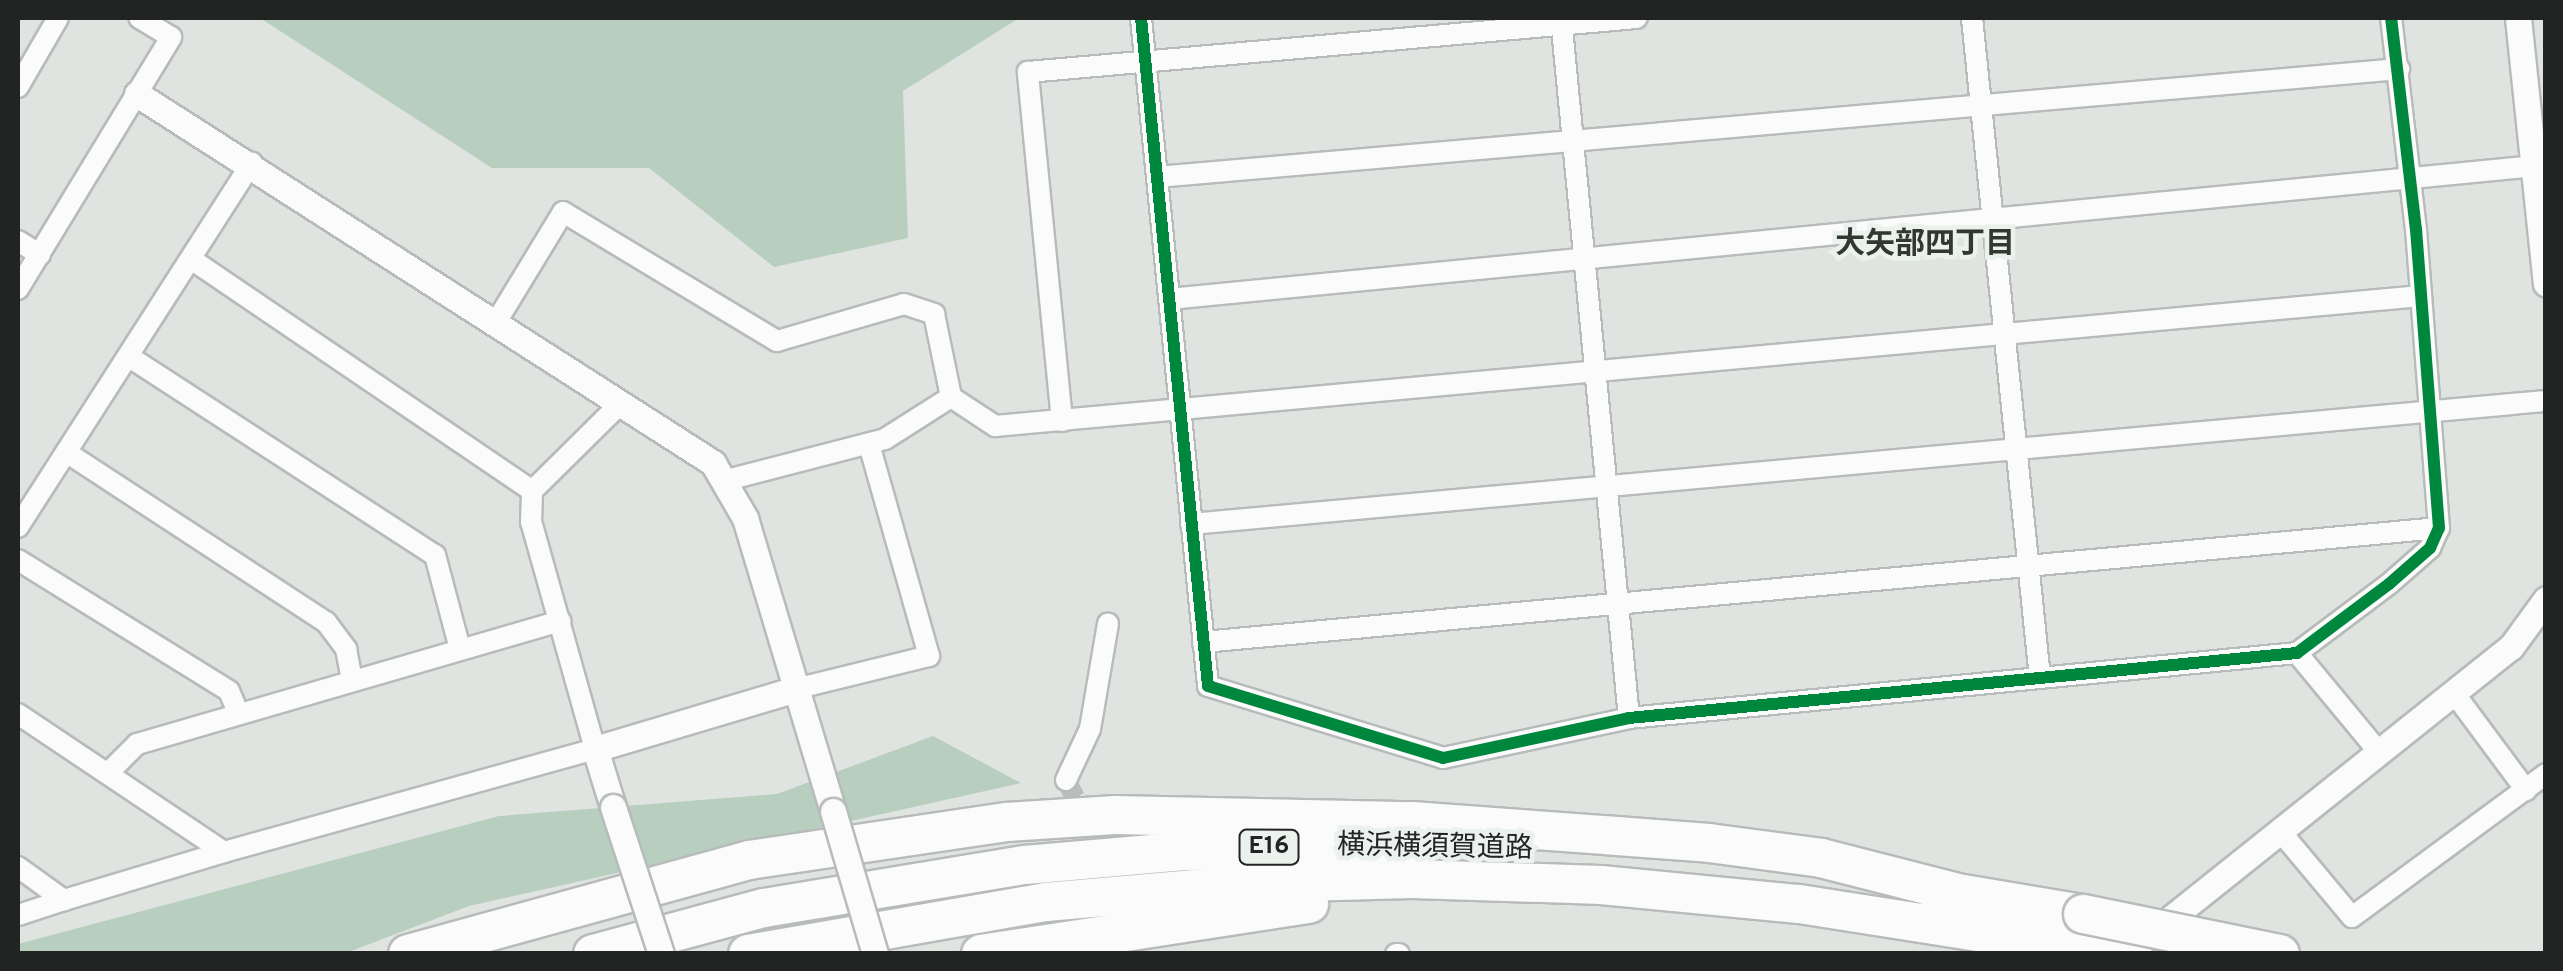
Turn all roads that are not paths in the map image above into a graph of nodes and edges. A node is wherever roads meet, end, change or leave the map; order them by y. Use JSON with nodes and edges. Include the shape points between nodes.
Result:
{"nodes":[{"id":1,"x":58,"y":18,"type":"edge"},
{"id":2,"x":139,"y":18,"type":"edge"},
{"id":3,"x":1141,"y":18,"type":"edge"},
{"id":4,"x":1637,"y":18,"type":"edge"},
{"id":5,"x":1972,"y":18,"type":"edge"},
{"id":6,"x":2391,"y":18,"type":"edge"},
{"id":7,"x":2518,"y":18,"type":"edge"},
{"id":8,"x":1561,"y":21,"type":"edge"},
{"id":9,"x":1145,"y":62,"type":"junction"},
{"id":10,"x":2399,"y":69,"type":"junction"},
{"id":11,"x":18,"y":88,"type":"edge"},
{"id":12,"x":138,"y":94,"type":"junction"},
{"id":13,"x":1980,"y":104,"type":"junction"},
{"id":14,"x":1572,"y":140,"type":"junction"},
{"id":15,"x":252,"y":163,"type":"junction"},
{"id":16,"x":2540,"y":166,"type":"edge"},
{"id":17,"x":1157,"y":178,"type":"junction"},
{"id":18,"x":2411,"y":180,"type":"junction"},
{"id":19,"x":1992,"y":220,"type":"junction"},
{"id":20,"x":18,"y":241,"type":"edge"},
{"id":21,"x":40,"y":255,"type":"junction"},
{"id":22,"x":191,"y":259,"type":"junction"},
{"id":23,"x":1584,"y":259,"type":"junction"},
{"id":24,"x":2546,"y":284,"type":"edge"},
{"id":25,"x":18,"y":288,"type":"edge"},
{"id":26,"x":2422,"y":296,"type":"junction"},
{"id":27,"x":1169,"y":299,"type":"junction"},
{"id":28,"x":498,"y":319,"type":"junction"},
{"id":29,"x":2004,"y":334,"type":"junction"},
{"id":30,"x":128,"y":356,"type":"junction"},
{"id":31,"x":1595,"y":372,"type":"junction"},
{"id":32,"x":951,"y":397,"type":"junction"},
{"id":33,"x":2546,"y":401,"type":"edge"},
{"id":34,"x":620,"y":404,"type":"junction"},
{"id":35,"x":1180,"y":410,"type":"junction"},
{"id":36,"x":2430,"y":411,"type":"junction"},
{"id":37,"x":1062,"y":421,"type":"junction"},
{"id":38,"x":870,"y":444,"type":"junction"},
{"id":39,"x":2016,"y":449,"type":"junction"},
{"id":40,"x":66,"y":452,"type":"junction"},
{"id":41,"x":727,"y":480,"type":"junction"},
{"id":42,"x":1607,"y":488,"type":"junction"},
{"id":43,"x":532,"y":490,"type":"junction"},
{"id":44,"x":1191,"y":524,"type":"junction"},
{"id":45,"x":18,"y":527,"type":"edge"},
{"id":46,"x":2439,"y":528,"type":"junction"},
{"id":47,"x":18,"y":560,"type":"edge"},
{"id":48,"x":2028,"y":565,"type":"junction"},
{"id":49,"x":2546,"y":599,"type":"edge"},
{"id":50,"x":1618,"y":604,"type":"junction"},
{"id":51,"x":560,"y":620,"type":"junction"},
{"id":52,"x":1108,"y":624,"type":"dead end"},
{"id":53,"x":1203,"y":642,"type":"junction"},
{"id":54,"x":460,"y":649,"type":"junction"},
{"id":55,"x":2297,"y":653,"type":"junction"},
{"id":56,"x":2040,"y":678,"type":"junction"},
{"id":57,"x":352,"y":680,"type":"junction"},
{"id":58,"x":799,"y":688,"type":"junction"},
{"id":59,"x":2454,"y":693,"type":"junction"},
{"id":60,"x":18,"y":714,"type":"edge"},
{"id":61,"x":240,"y":714,"type":"junction"},
{"id":62,"x":1629,"y":718,"type":"junction"},
{"id":63,"x":595,"y":749,"type":"junction"},
{"id":64,"x":2379,"y":752,"type":"junction"},
{"id":65,"x":109,"y":772,"type":"junction"},
{"id":66,"x":2546,"y":774,"type":"edge"},
{"id":67,"x":1066,"y":780,"type":"dead end"},
{"id":68,"x":2526,"y":790,"type":"junction"},
{"id":69,"x":2280,"y":831,"type":"junction"},
{"id":70,"x":224,"y":852,"type":"junction"},
{"id":71,"x":18,"y":867,"type":"edge"},
{"id":72,"x":1600,"y":885,"type":"junction"},
{"id":73,"x":1954,"y":892,"type":"junction"},
{"id":74,"x":64,"y":900,"type":"junction"},
{"id":75,"x":18,"y":914,"type":"edge"},
{"id":76,"x":2079,"y":930,"type":"junction"},
{"id":77,"x":408,"y":954,"type":"edge"},
{"id":78,"x":593,"y":954,"type":"edge"},
{"id":79,"x":661,"y":954,"type":"edge"},
{"id":80,"x":748,"y":954,"type":"edge"},
{"id":81,"x":875,"y":954,"type":"edge"},
{"id":82,"x":981,"y":954,"type":"edge"},
{"id":83,"x":2117,"y":954,"type":"edge"},
{"id":84,"x":2126,"y":954,"type":"edge"},
{"id":85,"x":2280,"y":954,"type":"edge"}],
"edges":[{"from":1,"to":11,"type":"street"},
{"from":2,"to":12,"type":"street","via":[[170,37]]},
{"from":3,"to":9,"type":"street"},
{"from":4,"to":8,"type":"street"},
{"from":5,"to":13,"type":"street"},
{"from":6,"to":10,"type":"street"},
{"from":7,"to":16,"type":"street"},
{"from":8,"to":9,"type":"street"},
{"from":8,"to":14,"type":"street"},
{"from":9,"to":17,"type":"street"},
{"from":9,"to":37,"type":"street","via":[[1028,72]]},
{"from":10,"to":13,"type":"street"},
{"from":10,"to":18,"type":"street"},
{"from":12,"to":15,"type":"street"},
{"from":12,"to":21,"type":"street"},
{"from":13,"to":14,"type":"street"},
{"from":13,"to":19,"type":"street"},
{"from":14,"to":17,"type":"street"},
{"from":14,"to":23,"type":"street"},
{"from":15,"to":22,"type":"street"},
{"from":15,"to":28,"type":"street"},
{"from":16,"to":18,"type":"street"},
{"from":16,"to":24,"type":"street"},
{"from":17,"to":27,"type":"street"},
{"from":18,"to":19,"type":"street"},
{"from":18,"to":26,"type":"street"},
{"from":19,"to":23,"type":"street"},
{"from":19,"to":29,"type":"street"},
{"from":20,"to":21,"type":"street"},
{"from":21,"to":25,"type":"street"},
{"from":22,"to":30,"type":"street"},
{"from":22,"to":43,"type":"street"},
{"from":23,"to":27,"type":"street"},
{"from":23,"to":31,"type":"street"},
{"from":26,"to":29,"type":"street"},
{"from":26,"to":36,"type":"street"},
{"from":27,"to":35,"type":"street"},
{"from":28,"to":32,"type":"street","via":[[563,212],[777,341],[904,304],[934,314]]},
{"from":28,"to":34,"type":"street"},
{"from":29,"to":31,"type":"street"},
{"from":29,"to":39,"type":"street"},
{"from":30,"to":40,"type":"street"},
{"from":30,"to":54,"type":"street","via":[[435,556]]},
{"from":31,"to":35,"type":"street"},
{"from":31,"to":42,"type":"street"},
{"from":32,"to":37,"type":"street","via":[[995,426]]},
{"from":32,"to":38,"type":"street"},
{"from":33,"to":36,"type":"street"},
{"from":34,"to":41,"type":"street","via":[[712,463]]},
{"from":34,"to":43,"type":"street"},
{"from":35,"to":37,"type":"street"},
{"from":35,"to":44,"type":"street"},
{"from":36,"to":39,"type":"street"},
{"from":36,"to":46,"type":"street"},
{"from":38,"to":41,"type":"street"},
{"from":38,"to":58,"type":"street","via":[[930,656]]},
{"from":39,"to":42,"type":"street"},
{"from":39,"to":48,"type":"street"},
{"from":40,"to":45,"type":"street"},
{"from":40,"to":57,"type":"street","via":[[326,622],[346,649]]},
{"from":41,"to":58,"type":"street"},
{"from":42,"to":44,"type":"street"},
{"from":42,"to":50,"type":"street"},
{"from":43,"to":51,"type":"street","via":[[531,522]]},
{"from":44,"to":53,"type":"street"},
{"from":46,"to":48,"type":"street"},
{"from":46,"to":55,"type":"street","via":[[2416,560]]},
{"from":47,"to":61,"type":"street","via":[[229,691]]},
{"from":48,"to":50,"type":"street"},
{"from":48,"to":56,"type":"street"},
{"from":49,"to":59,"type":"street","via":[[2511,647]]},
{"from":50,"to":53,"type":"street"},
{"from":50,"to":62,"type":"street"},
{"from":51,"to":54,"type":"street"},
{"from":51,"to":63,"type":"street"},
{"from":52,"to":67,"type":"street","via":[[1090,730]]},
{"from":53,"to":62,"type":"street","via":[[1208,686],[1443,758]]},
{"from":54,"to":57,"type":"street"},
{"from":55,"to":56,"type":"street"},
{"from":55,"to":64,"type":"street"},
{"from":56,"to":62,"type":"street"},
{"from":57,"to":61,"type":"street"},
{"from":58,"to":63,"type":"street"},
{"from":58,"to":81,"type":"street","bridge":true},
{"from":59,"to":64,"type":"street"},
{"from":59,"to":68,"type":"street"},
{"from":60,"to":65,"type":"street"},
{"from":61,"to":65,"type":"street","via":[[137,744]]},
{"from":63,"to":70,"type":"street"},
{"from":63,"to":79,"type":"street","bridge":true},
{"from":64,"to":69,"type":"street"},
{"from":65,"to":70,"type":"street"},
{"from":66,"to":68,"type":"street"},
{"from":68,"to":69,"type":"street","via":[[2352,917]]},
{"from":69,"to":84,"type":"street"},
{"from":70,"to":74,"type":"street"},
{"from":71,"to":74,"type":"street"},
{"from":72,"to":76,"type":"highway","name":"横浜横須賀道路","number":"E16"},
{"from":72,"to":80,"type":"highway","name":"横浜横須賀道路","number":"E16","via":[[1412,879],[1142,891],[950,914]]},
{"from":72,"to":82,"type":"highway","via":[[1327,902]]},
{"from":73,"to":76,"type":"highway","name":"横浜横須賀道路","number":"E16"},
{"from":73,"to":77,"type":"highway","via":[[1821,858],[1708,843],[1412,821],[1115,816],[1007,822],[750,860],[546,910]]},
{"from":73,"to":78,"type":"highway","name":"横浜横須賀道路","number":"E16","via":[[1760,866],[1552,850],[1186,850],[894,883],[764,908]]},
{"from":74,"to":75,"type":"street"},
{"from":76,"to":83,"type":"highway","name":"横浜横須賀道路","number":"E16"},
{"from":76,"to":85,"type":"highway","name":"横浜横須賀道路","number":"E16","bridge":true}]}
